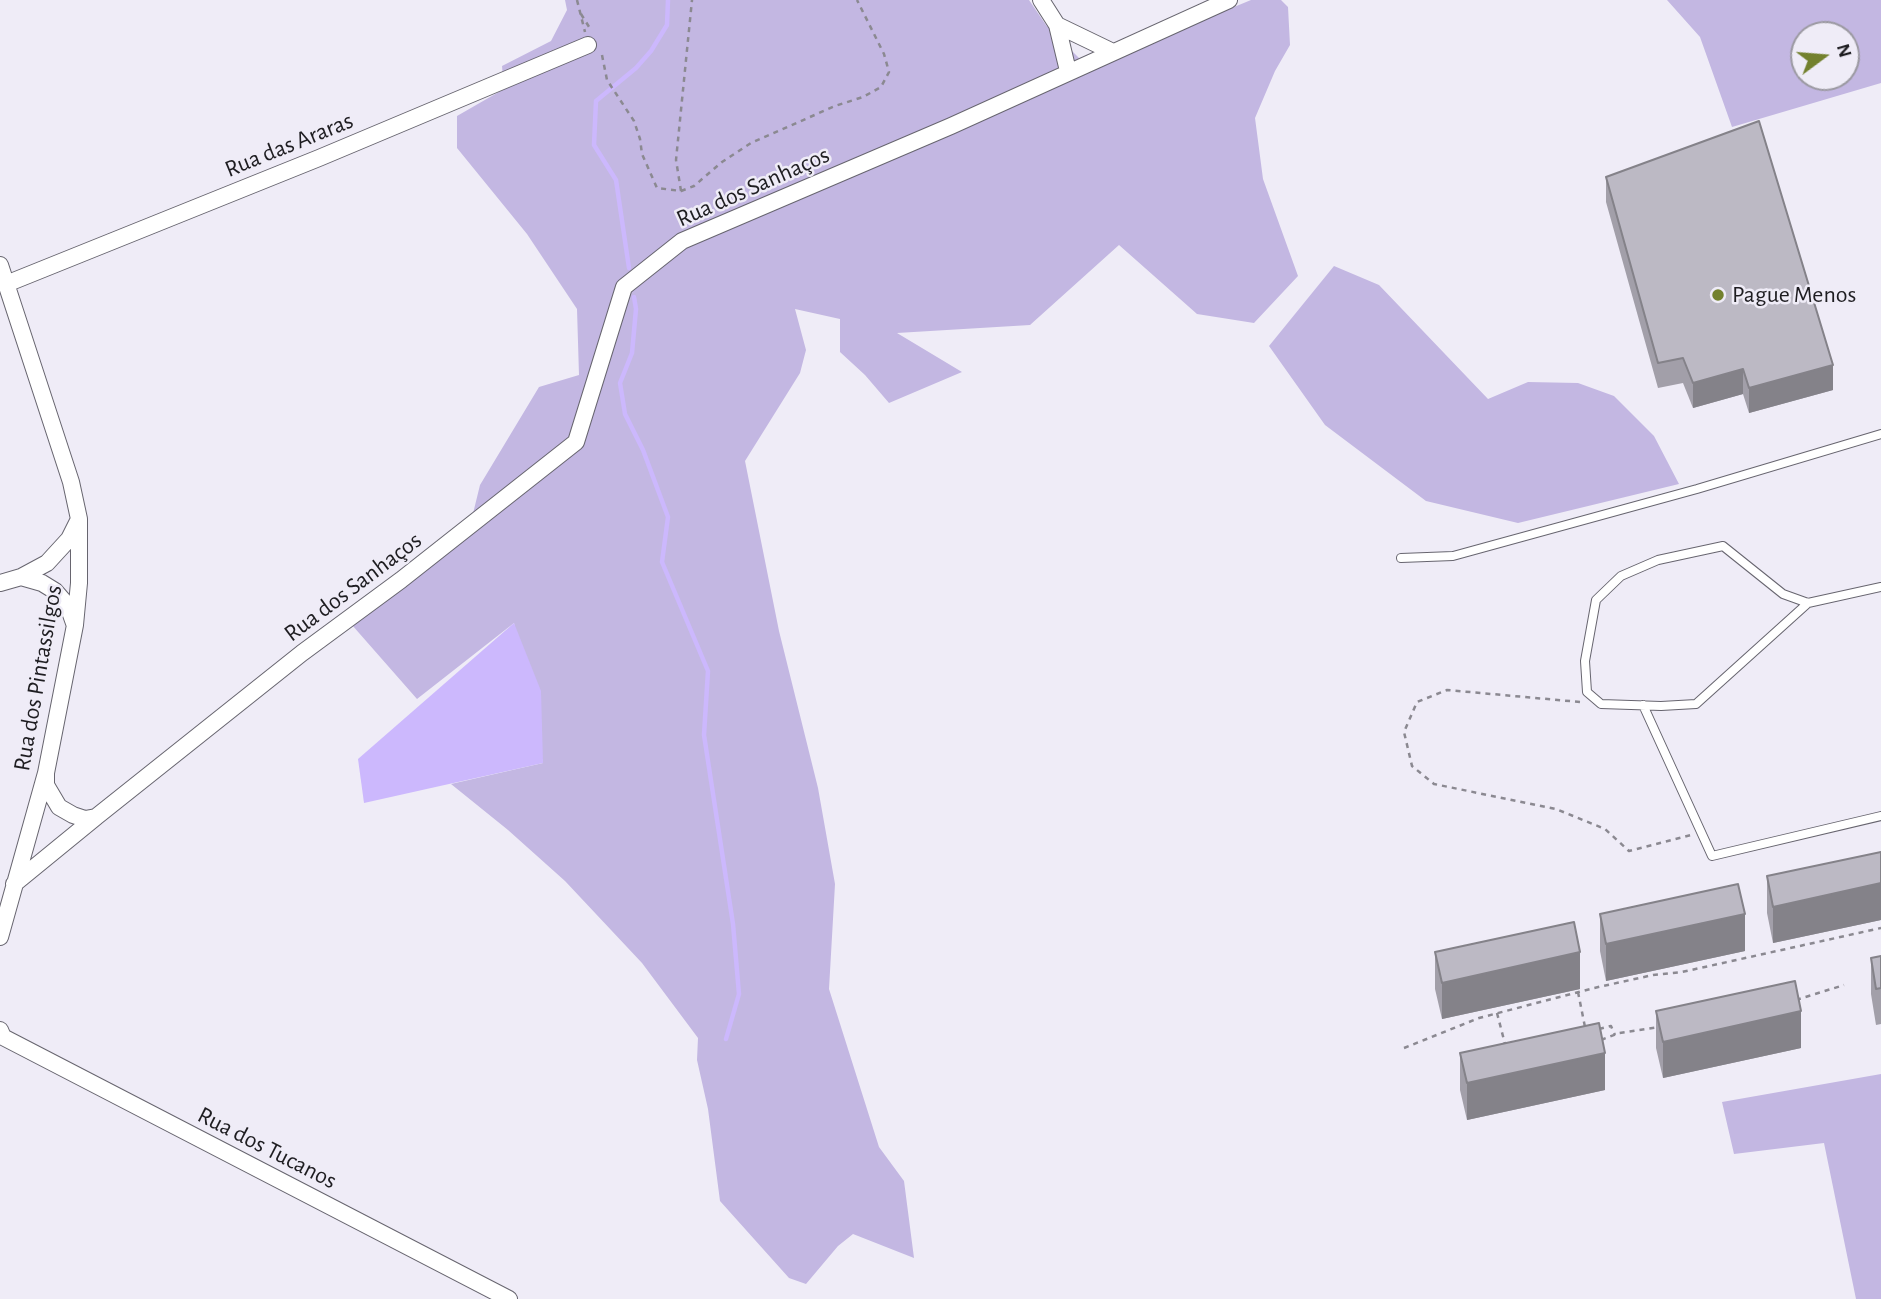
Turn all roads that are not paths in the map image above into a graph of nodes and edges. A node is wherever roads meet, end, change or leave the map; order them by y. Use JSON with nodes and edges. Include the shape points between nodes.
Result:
{"nodes":[{"id":1,"x":1041,"y":0,"type":"edge"},
{"id":2,"x":1229,"y":0,"type":"edge"},
{"id":3,"x":1057,"y":25,"type":"junction"},
{"id":4,"x":588,"y":46,"type":"road end"},
{"id":5,"x":1113,"y":52,"type":"junction"},
{"id":6,"x":1068,"y":71,"type":"junction"},
{"id":7,"x":0,"y":265,"type":"edge"},
{"id":8,"x":6,"y":284,"type":"junction"},
{"id":9,"x":1881,"y":434,"type":"edge"},
{"id":10,"x":79,"y":519,"type":"junction"},
{"id":11,"x":1401,"y":558,"type":"dead end"},
{"id":12,"x":22,"y":578,"type":"junction"},
{"id":13,"x":0,"y":583,"type":"edge"},
{"id":14,"x":1881,"y":587,"type":"edge"},
{"id":15,"x":1808,"y":603,"type":"junction"},
{"id":16,"x":75,"y":625,"type":"junction"},
{"id":17,"x":1643,"y":705,"type":"junction"},
{"id":18,"x":47,"y":774,"type":"junction"},
{"id":19,"x":1881,"y":816,"type":"edge"},
{"id":20,"x":96,"y":817,"type":"junction"},
{"id":21,"x":14,"y":884,"type":"junction"},
{"id":22,"x":0,"y":936,"type":"edge"},
{"id":23,"x":1,"y":1036,"type":"edge"},
{"id":24,"x":509,"y":1299,"type":"edge"}],
"edges":[{"from":1,"to":3,"type":"street"},
{"from":2,"to":5,"type":"street","name":"Rua dos Sanhaços"},
{"from":3,"to":5,"type":"street"},
{"from":3,"to":6,"type":"street"},
{"from":4,"to":8,"type":"street","name":"Rua das Araras"},
{"from":5,"to":6,"type":"street","name":"Rua dos Sanhaços"},
{"from":6,"to":20,"type":"street","name":"Rua dos Sanhaços","via":[[682,241],[624,288],[576,442]]},
{"from":7,"to":8,"type":"street","name":"Rua dos Pintassilgos"},
{"from":8,"to":10,"type":"street","name":"Rua dos Pintassilgos"},
{"from":9,"to":11,"type":"lane","via":[[1453,556]]},
{"from":10,"to":12,"type":"street","via":[[62,548]]},
{"from":10,"to":16,"type":"street","name":"Rua dos Pintassilgos"},
{"from":12,"to":13,"type":"street"},
{"from":12,"to":16,"type":"street","via":[[55,591],[68,606]]},
{"from":14,"to":15,"type":"lane"},
{"from":15,"to":17,"type":"lane","via":[[1696,704]]},
{"from":15,"to":17,"type":"lane","via":[[1783,594],[1723,546],[1658,560],[1621,576],[1596,600],[1585,661],[1587,692],[1601,704]]},
{"from":16,"to":18,"type":"street","name":"Rua dos Pintassilgos"},
{"from":17,"to":19,"type":"lane","via":[[1712,856]]},
{"from":18,"to":20,"type":"street","via":[[46,785],[59,807],[85,819]]},
{"from":18,"to":21,"type":"street","name":"Rua dos Pintassilgos"},
{"from":20,"to":21,"type":"street","name":"Rua dos Sanhaços"},
{"from":21,"to":22,"type":"street","name":"Rua dos Pintassilgos"},
{"from":23,"to":24,"type":"street","name":"Rua dos Tucanos"}]}
